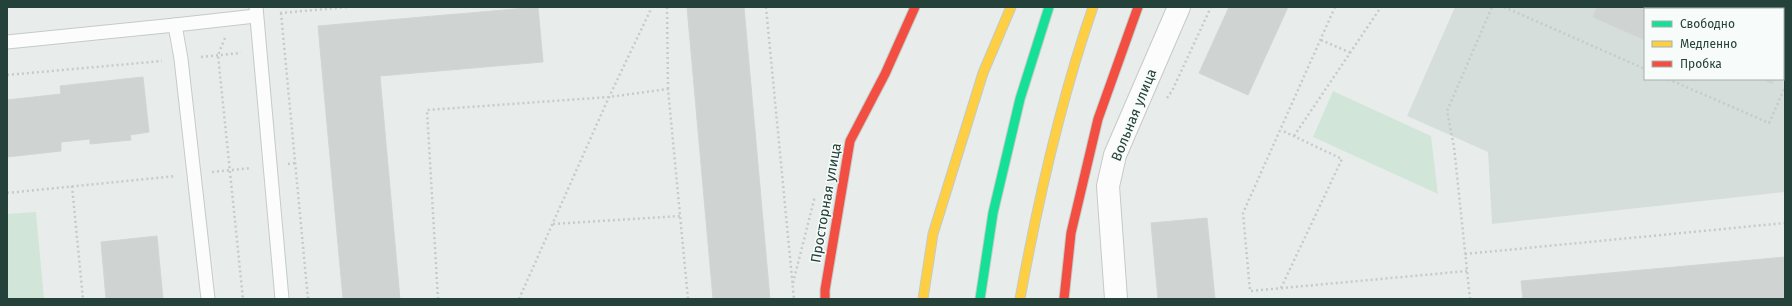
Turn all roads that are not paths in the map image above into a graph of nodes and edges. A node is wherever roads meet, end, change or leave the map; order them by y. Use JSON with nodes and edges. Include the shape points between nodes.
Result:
{"nodes":[{"id":1,"x":915,"y":7,"type":"edge"},
{"id":2,"x":1011,"y":7,"type":"edge"},
{"id":3,"x":1049,"y":7,"type":"edge"},
{"id":4,"x":1093,"y":7,"type":"edge"},
{"id":5,"x":1138,"y":7,"type":"edge"},
{"id":6,"x":1179,"y":7,"type":"edge"},
{"id":7,"x":256,"y":11,"type":"edge"},
{"id":8,"x":175,"y":25,"type":"junction"},
{"id":9,"x":7,"y":42,"type":"edge"},
{"id":10,"x":208,"y":299,"type":"edge"},
{"id":11,"x":282,"y":299,"type":"edge"},
{"id":12,"x":825,"y":299,"type":"edge"},
{"id":13,"x":923,"y":299,"type":"edge"},
{"id":14,"x":980,"y":299,"type":"edge"},
{"id":15,"x":1020,"y":299,"type":"edge"},
{"id":16,"x":1064,"y":299,"type":"edge"},
{"id":17,"x":1116,"y":299,"type":"edge"}],
"edges":[{"from":1,"to":12,"type":"street","name":"Просторная улица","via":[[885,74],[850,141]]},
{"from":2,"to":13,"type":"street","via":[[983,73],[933,234]]},
{"from":3,"to":14,"type":"street","via":[[1020,99],[993,213]]},
{"from":4,"to":15,"type":"street","via":[[1057,127],[1033,224]]},
{"from":5,"to":16,"type":"street","via":[[1098,119],[1071,233]]},
{"from":6,"to":17,"type":"street","name":"Вольная улица","via":[[1116,155],[1108,186]]},
{"from":7,"to":8,"type":"lane","via":[[232,18]]},
{"from":7,"to":11,"type":"lane"},
{"from":8,"to":9,"type":"lane"},
{"from":8,"to":10,"type":"lane"}]}
